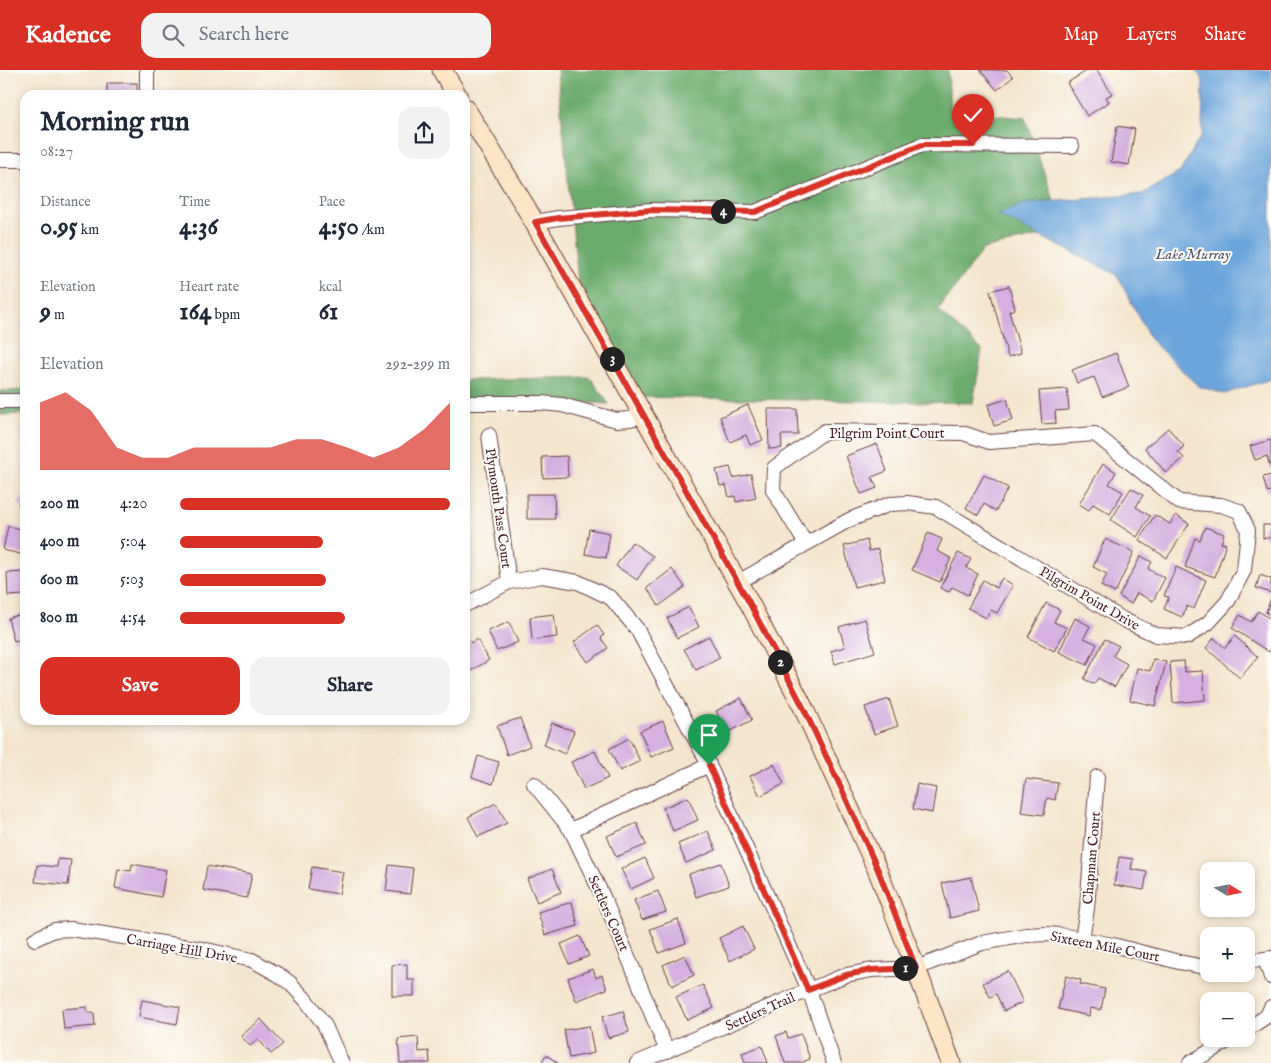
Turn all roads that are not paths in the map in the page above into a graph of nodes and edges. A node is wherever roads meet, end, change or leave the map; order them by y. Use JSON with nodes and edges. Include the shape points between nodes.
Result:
{"nodes":[{"id":1,"x":147,"y":70,"type":"edge"},
{"id":2,"x":442,"y":70,"type":"edge"},
{"id":3,"x":147,"y":90,"type":"edge"},
{"id":4,"x":454,"y":90,"type":"edge"},
{"id":5,"x":470,"y":116,"type":"edge"},
{"id":6,"x":1072,"y":146,"type":"dead end"},
{"id":7,"x":0,"y":160,"type":"edge"},
{"id":8,"x":20,"y":160,"type":"edge"},
{"id":9,"x":535,"y":222,"type":"junction"},
{"id":10,"x":0,"y":401,"type":"edge"},
{"id":11,"x":20,"y":401,"type":"edge"},
{"id":12,"x":470,"y":402,"type":"edge"},
{"id":13,"x":643,"y":416,"type":"junction"},
{"id":14,"x":1096,"y":434,"type":"joint"},
{"id":15,"x":489,"y":435,"type":"dead end"},
{"id":16,"x":806,"y":544,"type":"junction"},
{"id":17,"x":509,"y":582,"type":"junction"},
{"id":18,"x":738,"y":582,"type":"junction"},
{"id":19,"x":470,"y":602,"type":"edge"},
{"id":20,"x":709,"y":765,"type":"junction"},
{"id":21,"x":1097,"y":777,"type":"dead end"},
{"id":22,"x":534,"y":784,"type":"dead end"},
{"id":23,"x":571,"y":830,"type":"junction"},
{"id":24,"x":34,"y":939,"type":"dead end"},
{"id":25,"x":1082,"y":939,"type":"junction"},
{"id":26,"x":1268,"y":959,"type":"edge"},
{"id":27,"x":1255,"y":961,"type":"edge"},
{"id":28,"x":1200,"y":966,"type":"edge"},
{"id":29,"x":916,"y":968,"type":"junction"},
{"id":30,"x":1271,"y":977,"type":"edge"},
{"id":31,"x":808,"y":990,"type":"junction"},
{"id":32,"x":1271,"y":1007,"type":"edge"},
{"id":33,"x":1255,"y":1024,"type":"edge"},
{"id":34,"x":1217,"y":1047,"type":"edge"},
{"id":35,"x":667,"y":1052,"type":"junction"},
{"id":36,"x":342,"y":1063,"type":"edge"},
{"id":37,"x":637,"y":1063,"type":"edge"},
{"id":38,"x":834,"y":1063,"type":"edge"},
{"id":39,"x":951,"y":1063,"type":"edge"},
{"id":40,"x":1190,"y":1063,"type":"edge"}],
"edges":[{"from":1,"to":3,"type":"street"},
{"from":2,"to":4,"type":"street"},
{"from":5,"to":9,"type":"street"},
{"from":6,"to":9,"type":"street","via":[[922,145],[755,212],[651,210]]},
{"from":7,"to":8,"type":"street"},
{"from":9,"to":13,"type":"street"},
{"from":10,"to":11,"type":"street"},
{"from":12,"to":13,"type":"street","via":[[562,405],[617,420]]},
{"from":13,"to":18,"type":"street"},
{"from":14,"to":16,"type":"street","name":"Pilgrim Point Court","via":[[989,442],[963,433],[825,431],[774,468],[773,490]]},
{"from":14,"to":16,"type":"street","name":"Pilgrim Point Drive","via":[[1179,502],[1221,505],[1239,511],[1248,530],[1244,570],[1228,601],[1208,623],[1187,637],[1156,635],[1124,620],[936,507],[890,504],[849,520]]},
{"from":15,"to":17,"type":"street","name":"Plymouth Pass Court"},
{"from":16,"to":18,"type":"street","name":"Pilgrim Point Drive"},
{"from":17,"to":19,"type":"street"},
{"from":17,"to":20,"type":"street","via":[[542,576],[578,582],[611,598],[637,628]]},
{"from":18,"to":29,"type":"street","via":[[822,746],[878,870]]},
{"from":20,"to":23,"type":"street"},
{"from":20,"to":31,"type":"street"},
{"from":21,"to":25,"type":"street","name":"Chapman Court"},
{"from":22,"to":23,"type":"street","name":"Settlers Court"},
{"from":23,"to":35,"type":"street","name":"Settlers Court","via":[[606,901]]},
{"from":24,"to":36,"type":"street","name":"Carriage Hill Drive","via":[[54,930],[70,929],[252,960],[290,983],[305,999],[324,1024]]},
{"from":25,"to":28,"type":"street","name":"Sixteen Mile Court"},
{"from":25,"to":29,"type":"street","name":"Sixteen Mile Court","via":[[1026,935],[982,944]]},
{"from":26,"to":27,"type":"street"},
{"from":26,"to":30,"type":"street"},
{"from":29,"to":31,"type":"street","name":"Settlers Trail","via":[[846,975]]},
{"from":29,"to":39,"type":"street"},
{"from":31,"to":35,"type":"street","name":"Settlers Trail"},
{"from":31,"to":38,"type":"street"},
{"from":32,"to":33,"type":"street","via":[[1267,1016]]},
{"from":34,"to":40,"type":"street"},
{"from":35,"to":37,"type":"street","name":"Settlers Trail"}]}
